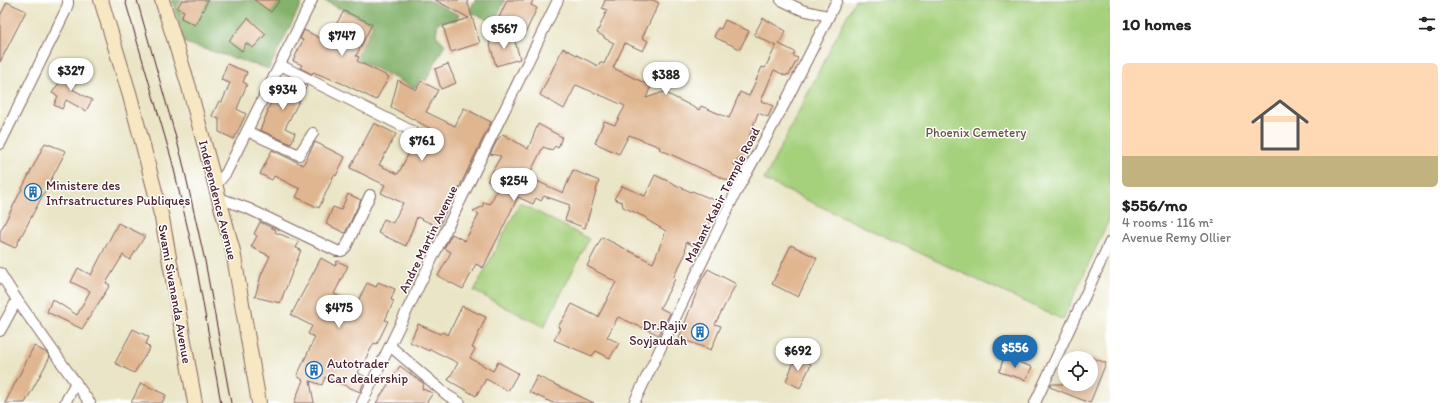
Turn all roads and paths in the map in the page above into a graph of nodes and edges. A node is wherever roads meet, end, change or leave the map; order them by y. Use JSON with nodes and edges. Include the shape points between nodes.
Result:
{"nodes":[{"id":1,"x":68,"y":0,"type":"edge"},
{"id":2,"x":101,"y":0,"type":"edge"},
{"id":3,"x":162,"y":0,"type":"edge"},
{"id":4,"x":312,"y":0,"type":"edge"},
{"id":5,"x":558,"y":0,"type":"edge"},
{"id":6,"x":781,"y":0,"type":"edge"},
{"id":7,"x":836,"y":0,"type":"edge"},
{"id":8,"x":828,"y":16,"type":"junction"},
{"id":9,"x":280,"y":66,"type":"junction"},
{"id":10,"x":247,"y":131,"type":"junction"},
{"id":11,"x":412,"y":131,"type":"dead end"},
{"id":12,"x":313,"y":133,"type":"dead end"},
{"id":13,"x":0,"y":144,"type":"edge"},
{"id":14,"x":217,"y":192,"type":"junction"},
{"id":15,"x":370,"y":195,"type":"dead end"},
{"id":16,"x":1110,"y":242,"type":"edge"},
{"id":17,"x":0,"y":273,"type":"edge"},
{"id":18,"x":17,"y":300,"type":"junction"},
{"id":19,"x":0,"y":331,"type":"edge"},
{"id":20,"x":390,"y":346,"type":"junction"},
{"id":21,"x":76,"y":382,"type":"junction"},
{"id":22,"x":65,"y":403,"type":"edge"},
{"id":23,"x":90,"y":403,"type":"edge"},
{"id":24,"x":195,"y":403,"type":"edge"},
{"id":25,"x":259,"y":403,"type":"edge"},
{"id":26,"x":362,"y":403,"type":"edge"},
{"id":27,"x":460,"y":403,"type":"edge"},
{"id":28,"x":634,"y":403,"type":"edge"},
{"id":29,"x":1035,"y":403,"type":"edge"}],
"edges":[{"from":1,"to":13,"type":"street","via":[[65,12]]},
{"from":2,"to":24,"type":"street","name":"Swami Sivananda Avenue","via":[[130,96],[162,218]]},
{"from":3,"to":14,"type":"street","name":"Independence Avenue"},
{"from":4,"to":9,"type":"street"},
{"from":5,"to":20,"type":"street","name":"Andre Martin Avenue"},
{"from":6,"to":8,"type":"street","via":[[802,10]]},
{"from":7,"to":8,"type":"street","name":"Mahant Kabir Temple Road"},
{"from":8,"to":28,"type":"street","name":"Mahant Kabir Temple Road","via":[[784,105],[735,194]]},
{"from":9,"to":10,"type":"street"},
{"from":9,"to":11,"type":"street"},
{"from":10,"to":12,"type":"street","via":[[299,155]]},
{"from":10,"to":14,"type":"street"},
{"from":14,"to":15,"type":"street","via":[[337,251],[342,251],[346,247]]},
{"from":14,"to":25,"type":"street","name":"Independence Avenue","via":[[233,251]]},
{"from":16,"to":29,"type":"street"},
{"from":17,"to":18,"type":"street"},
{"from":18,"to":19,"type":"street"},
{"from":18,"to":21,"type":"street"},
{"from":20,"to":26,"type":"street","name":"Andre Martin Avenue"},
{"from":20,"to":27,"type":"street","via":[[447,395]]},
{"from":21,"to":22,"type":"street"},
{"from":21,"to":23,"type":"street"}]}
